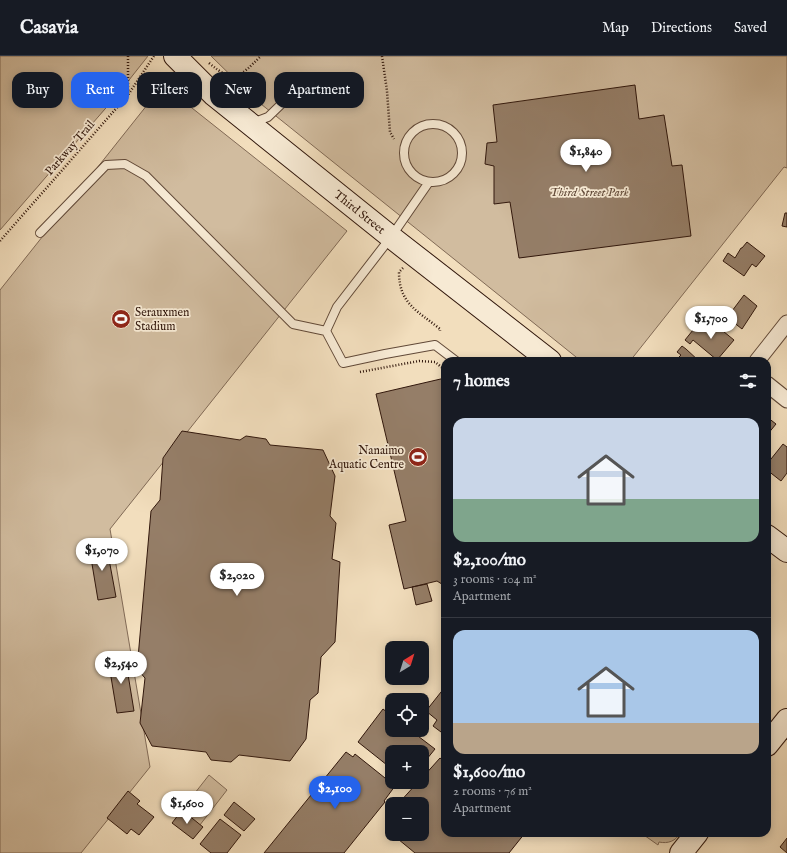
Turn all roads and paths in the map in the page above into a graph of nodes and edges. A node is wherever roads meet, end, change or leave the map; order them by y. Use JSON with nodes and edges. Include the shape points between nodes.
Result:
{"nodes":[{"id":1,"x":128,"y":56,"type":"edge"},
{"id":2,"x":154,"y":56,"type":"edge"},
{"id":3,"x":175,"y":56,"type":"edge"},
{"id":4,"x":261,"y":56,"type":"edge"},
{"id":5,"x":382,"y":56,"type":"edge"},
{"id":6,"x":207,"y":61,"type":"dead end"},
{"id":7,"x":128,"y":72,"type":"edge"},
{"id":8,"x":129,"y":94,"type":"edge"},
{"id":9,"x":117,"y":108,"type":"edge"},
{"id":10,"x":277,"y":108,"type":"edge"},
{"id":11,"x":250,"y":124,"type":"junction"},
{"id":12,"x":394,"y":139,"type":"dead end"},
{"id":13,"x":429,"y":182,"type":"junction"},
{"id":14,"x":40,"y":233,"type":"dead end"},
{"id":15,"x":391,"y":237,"type":"junction"},
{"id":16,"x":0,"y":241,"type":"edge"},
{"id":17,"x":404,"y":268,"type":"dead end"},
{"id":18,"x":787,"y":324,"type":"edge"},
{"id":19,"x":326,"y":331,"type":"junction"},
{"id":20,"x":440,"y":332,"type":"dead end"},
{"id":21,"x":451,"y":357,"type":"edge"},
{"id":22,"x":545,"y":357,"type":"edge"},
{"id":23,"x":760,"y":357,"type":"edge"},
{"id":24,"x":441,"y":367,"type":"edge"},
{"id":25,"x":360,"y":372,"type":"dead end"},
{"id":26,"x":771,"y":387,"type":"edge"},
{"id":27,"x":787,"y":400,"type":"edge"},
{"id":28,"x":771,"y":539,"type":"edge"},
{"id":29,"x":787,"y":552,"type":"edge"},
{"id":30,"x":787,"y":720,"type":"edge"},
{"id":31,"x":771,"y":740,"type":"edge"},
{"id":32,"x":694,"y":837,"type":"edge"},
{"id":33,"x":681,"y":853,"type":"edge"}],
"edges":[{"from":1,"to":7,"type":"path"},
{"from":2,"to":8,"type":"path","name":"Parkway Trail"},
{"from":3,"to":11,"type":"main road","name":"Third Street","via":[[214,95]]},
{"from":4,"to":6,"type":"path","via":[[242,75],[235,76],[220,72]]},
{"from":5,"to":12,"type":"path","via":[[390,132]]},
{"from":9,"to":16,"type":"path","name":"Parkway Trail"},
{"from":10,"to":11,"type":"lane","via":[[268,117]]},
{"from":11,"to":15,"type":"main road","name":"Third Street"},
{"from":13,"to":13,"type":"lane","via":[[439,182],[448,178],[461,164],[463,154],[458,136],[451,129],[433,123],[415,129],[408,136],[404,146],[405,160],[412,173]]},
{"from":13,"to":15,"type":"lane"},
{"from":14,"to":19,"type":"lane","via":[[106,165],[125,164],[146,176],[293,324]]},
{"from":15,"to":19,"type":"lane","via":[[337,307]]},
{"from":15,"to":22,"type":"main road","name":"Third Street"},
{"from":17,"to":20,"type":"path","via":[[399,272],[399,284],[404,297],[440,329]]},
{"from":18,"to":23,"type":"street"},
{"from":19,"to":21,"type":"lane","via":[[342,364],[436,345]]},
{"from":24,"to":25,"type":"path","via":[[435,362],[419,361]]},
{"from":26,"to":27,"type":"street"},
{"from":28,"to":29,"type":"main road"},
{"from":30,"to":31,"type":"main road"},
{"from":32,"to":33,"type":"main road"}]}
